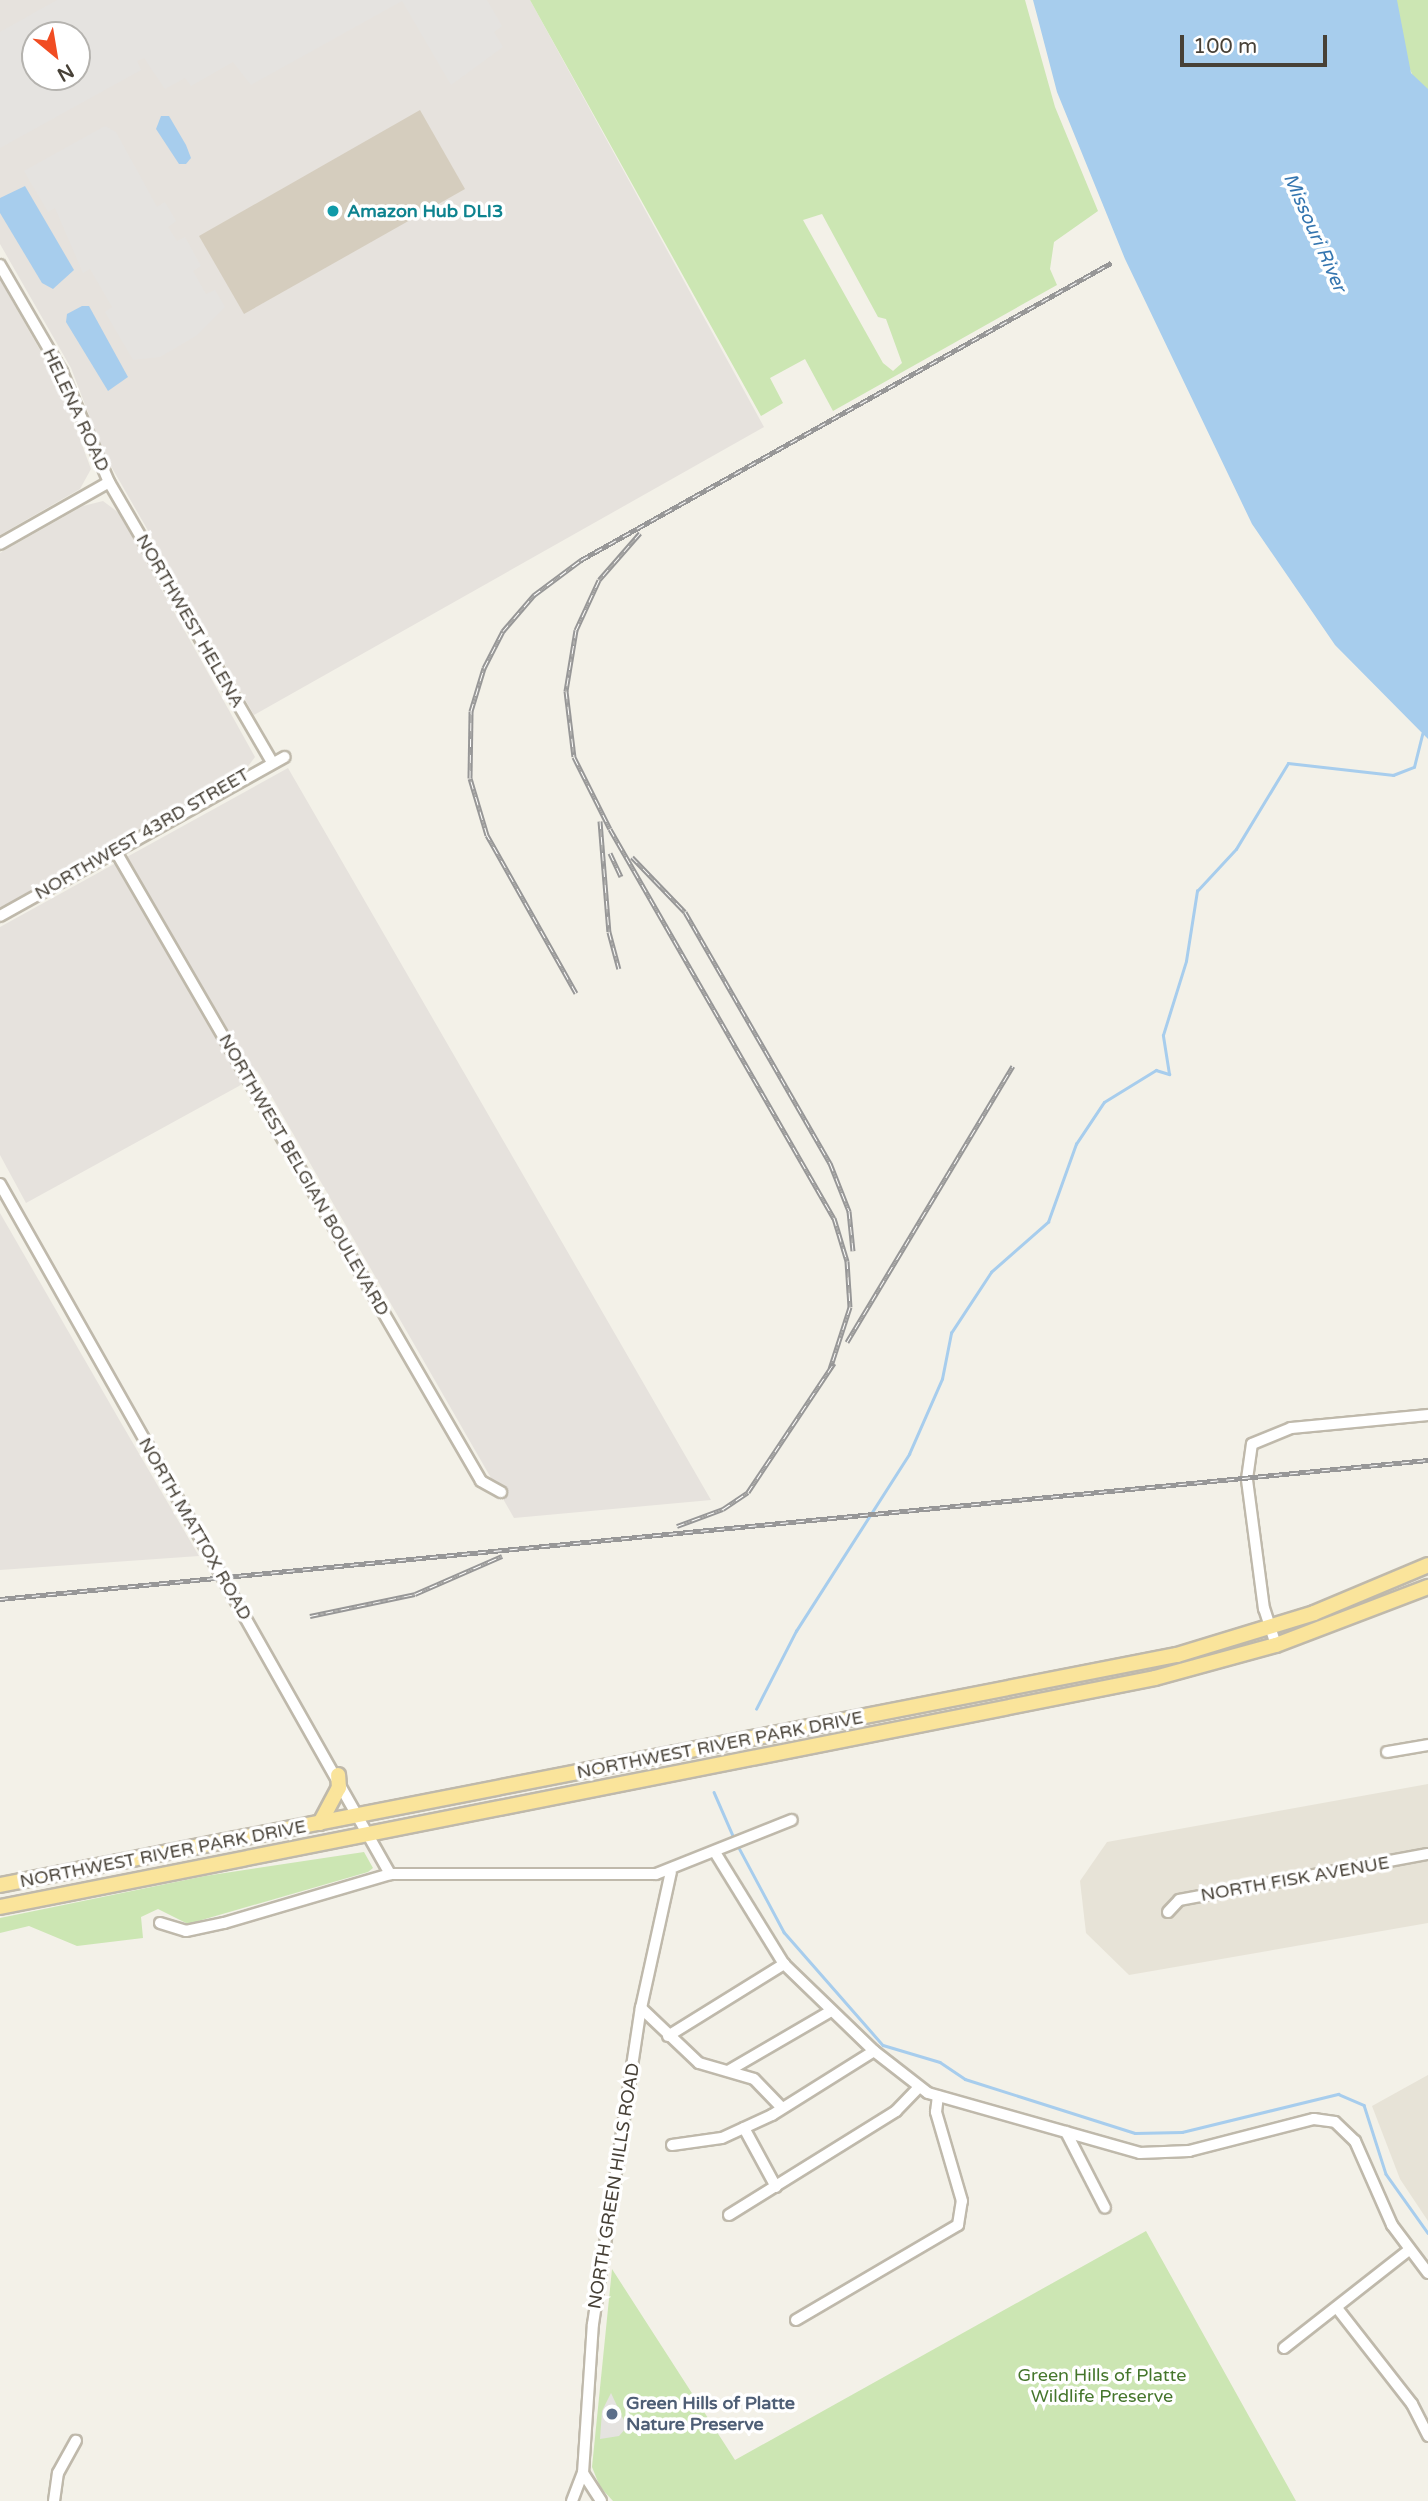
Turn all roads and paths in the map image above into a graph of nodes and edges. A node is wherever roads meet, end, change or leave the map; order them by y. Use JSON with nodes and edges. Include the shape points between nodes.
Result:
{"nodes":[{"id":1,"x":0,"y":265,"type":"edge"},
{"id":2,"x":110,"y":482,"type":"junction"},
{"id":3,"x":0,"y":544,"type":"edge"},
{"id":4,"x":285,"y":757,"type":"dead end"},
{"id":5,"x":271,"y":760,"type":"junction"},
{"id":6,"x":115,"y":849,"type":"junction"},
{"id":7,"x":0,"y":916,"type":"edge"},
{"id":8,"x":0,"y":1184,"type":"edge"},
{"id":9,"x":1428,"y":1415,"type":"edge"},
{"id":10,"x":501,"y":1492,"type":"dead end"},
{"id":11,"x":1428,"y":1566,"type":"edge"},
{"id":12,"x":1428,"y":1587,"type":"edge"},
{"id":13,"x":1270,"y":1629,"type":"junction"},
{"id":14,"x":1276,"y":1645,"type":"junction"},
{"id":15,"x":847,"y":1719,"type":"junction"},
{"id":16,"x":851,"y":1739,"type":"junction"},
{"id":17,"x":1428,"y":1745,"type":"edge"},
{"id":18,"x":1387,"y":1752,"type":"dead end"},
{"id":19,"x":338,"y":1775,"type":"junction"},
{"id":20,"x":360,"y":1816,"type":"junction"},
{"id":21,"x":792,"y":1820,"type":"dead end"},
{"id":22,"x":320,"y":1823,"type":"junction"},
{"id":23,"x":369,"y":1832,"type":"junction"},
{"id":24,"x":721,"y":1852,"type":"junction"},
{"id":25,"x":1428,"y":1854,"type":"edge"},
{"id":26,"x":671,"y":1872,"type":"junction"},
{"id":27,"x":390,"y":1874,"type":"junction"},
{"id":28,"x":0,"y":1885,"type":"edge"},
{"id":29,"x":0,"y":1908,"type":"edge"},
{"id":30,"x":1168,"y":1912,"type":"dead end"},
{"id":31,"x":160,"y":1923,"type":"dead end"},
{"id":32,"x":784,"y":1964,"type":"junction"},
{"id":33,"x":641,"y":2008,"type":"junction"},
{"id":34,"x":831,"y":2011,"type":"junction"},
{"id":35,"x":668,"y":2036,"type":"junction"},
{"id":36,"x":874,"y":2051,"type":"junction"},
{"id":37,"x":729,"y":2071,"type":"junction"},
{"id":38,"x":919,"y":2087,"type":"junction"},
{"id":39,"x":938,"y":2096,"type":"junction"},
{"id":40,"x":782,"y":2108,"type":"junction"},
{"id":41,"x":744,"y":2128,"type":"junction"},
{"id":42,"x":1066,"y":2132,"type":"junction"},
{"id":43,"x":672,"y":2145,"type":"dead end"},
{"id":44,"x":776,"y":2187,"type":"junction"},
{"id":45,"x":1105,"y":2208,"type":"dead end"},
{"id":46,"x":729,"y":2215,"type":"dead end"},
{"id":47,"x":1409,"y":2250,"type":"junction"},
{"id":48,"x":1428,"y":2273,"type":"edge"},
{"id":49,"x":1337,"y":2308,"type":"junction"},
{"id":50,"x":796,"y":2320,"type":"dead end"},
{"id":51,"x":1284,"y":2348,"type":"dead end"},
{"id":52,"x":1428,"y":2436,"type":"edge"},
{"id":53,"x":76,"y":2441,"type":"dead end"},
{"id":54,"x":583,"y":2473,"type":"junction"},
{"id":55,"x":54,"y":2501,"type":"edge"},
{"id":56,"x":572,"y":2501,"type":"edge"},
{"id":57,"x":601,"y":2501,"type":"edge"}],
"edges":[{"from":1,"to":2,"type":"street","name":"HELENA ROAD","via":[[61,372]]},
{"from":2,"to":3,"type":"street"},
{"from":2,"to":5,"type":"street","name":"NORTHWEST HELENA"},
{"from":4,"to":5,"type":"street","name":"NORTHWEST 43RD STREET"},
{"from":5,"to":6,"type":"street","name":"NORTHWEST 43RD STREET"},
{"from":6,"to":7,"type":"street","name":"NORTHWEST 43RD STREET"},
{"from":6,"to":10,"type":"street","name":"NORTHWEST BELGIAN BOULEVARD","via":[[481,1481]]},
{"from":8,"to":19,"type":"street","name":"NORTH MATTOX ROAD"},
{"from":9,"to":13,"type":"street","via":[[1290,1428],[1252,1444],[1247,1479]]},
{"from":11,"to":13,"type":"main road","name":"NORTHWEST RIVER PARK DRIVE"},
{"from":12,"to":14,"type":"main road","name":"NORTHWEST RIVER PARK DRIVE"},
{"from":13,"to":14,"type":"street"},
{"from":13,"to":15,"type":"main road","name":"NORTHWEST RIVER PARK DRIVE","via":[[1120,1668]]},
{"from":14,"to":16,"type":"main road","name":"NORTHWEST RIVER PARK DRIVE","via":[[1155,1678]]},
{"from":15,"to":16,"type":"main road"},
{"from":15,"to":20,"type":"main road","name":"NORTHWEST RIVER PARK DRIVE"},
{"from":16,"to":23,"type":"main road","name":"NORTHWEST RIVER PARK DRIVE"},
{"from":17,"to":18,"type":"street"},
{"from":19,"to":20,"type":"street","name":"NORTH MATTOX ROAD"},
{"from":19,"to":22,"type":"main road","via":[[339,1788]]},
{"from":20,"to":22,"type":"main road","name":"NORTHWEST RIVER PARK DRIVE"},
{"from":20,"to":23,"type":"street","name":"NORTH MATTOX ROAD"},
{"from":21,"to":24,"type":"street"},
{"from":22,"to":28,"type":"main road","name":"NORTHWEST RIVER PARK DRIVE"},
{"from":23,"to":27,"type":"street","name":"NORTH MATTOX ROAD"},
{"from":23,"to":29,"type":"main road","name":"NORTHWEST RIVER PARK DRIVE"},
{"from":24,"to":26,"type":"street"},
{"from":24,"to":32,"type":"street"},
{"from":25,"to":30,"type":"street","name":"NORTH FISK AVENUE","via":[[1179,1900]]},
{"from":26,"to":27,"type":"street","via":[[625,1878],[476,1871]]},
{"from":26,"to":33,"type":"street","name":"NORTH GREEN HILLS ROAD"},
{"from":27,"to":31,"type":"street","via":[[186,1931]]},
{"from":32,"to":34,"type":"street"},
{"from":32,"to":35,"type":"street"},
{"from":33,"to":35,"type":"street"},
{"from":33,"to":54,"type":"street","name":"NORTH GREEN HILLS ROAD","via":[[593,2324]]},
{"from":34,"to":36,"type":"street"},
{"from":34,"to":37,"type":"street"},
{"from":35,"to":37,"type":"street","via":[[699,2063]]},
{"from":36,"to":38,"type":"street"},
{"from":36,"to":40,"type":"street"},
{"from":37,"to":40,"type":"street","via":[[754,2079]]},
{"from":38,"to":39,"type":"street"},
{"from":38,"to":44,"type":"street","via":[[896,2111]]},
{"from":39,"to":42,"type":"street"},
{"from":39,"to":50,"type":"street","via":[[936,2112],[962,2201],[958,2225]]},
{"from":40,"to":41,"type":"street"},
{"from":41,"to":43,"type":"street","via":[[722,2138]]},
{"from":41,"to":44,"type":"street"},
{"from":42,"to":45,"type":"street"},
{"from":42,"to":47,"type":"street","via":[[1161,2154],[1314,2119],[1335,2122],[1355,2141],[1381,2202]]},
{"from":44,"to":46,"type":"street"},
{"from":47,"to":48,"type":"street"},
{"from":47,"to":49,"type":"street"},
{"from":49,"to":51,"type":"street"},
{"from":49,"to":52,"type":"street","via":[[1412,2404]]},
{"from":53,"to":55,"type":"street","via":[[58,2473]]},
{"from":54,"to":56,"type":"street","name":"NORTH GREEN HILLS ROAD"},
{"from":54,"to":57,"type":"street"}]}
